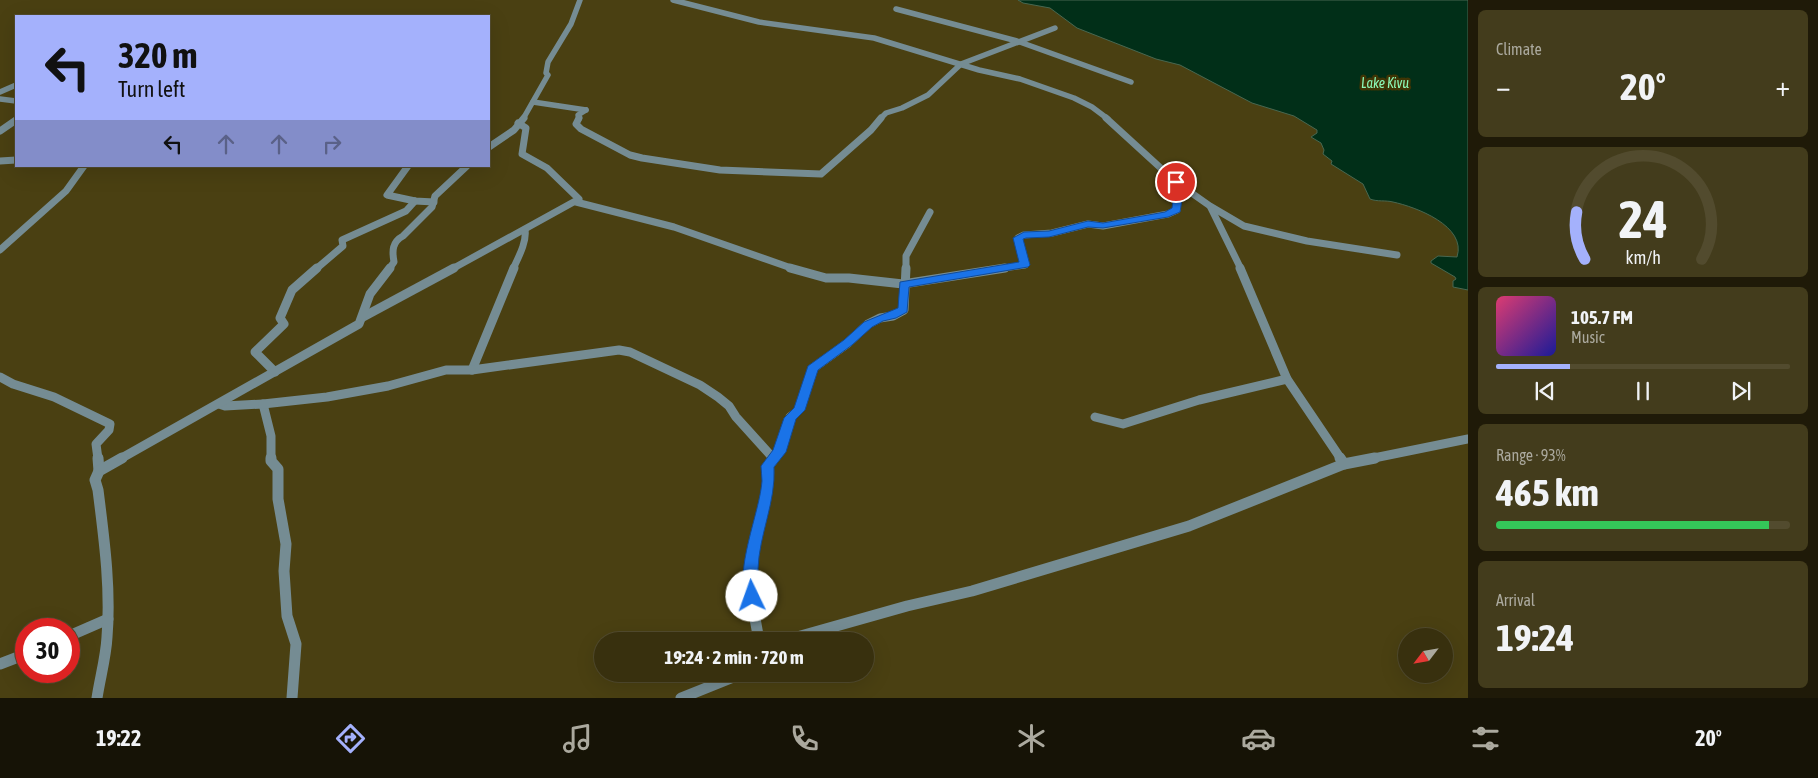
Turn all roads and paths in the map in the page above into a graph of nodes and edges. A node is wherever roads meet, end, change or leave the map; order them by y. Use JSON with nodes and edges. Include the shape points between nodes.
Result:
{"nodes":[{"id":1,"x":580,"y":0,"type":"edge"},
{"id":2,"x":673,"y":0,"type":"edge"},
{"id":3,"x":896,"y":9,"type":"dead end"},
{"id":4,"x":1055,"y":28,"type":"dead end"},
{"id":5,"x":1017,"y":41,"type":"junction"},
{"id":6,"x":961,"y":64,"type":"junction"},
{"id":7,"x":1131,"y":82,"type":"dead end"},
{"id":8,"x":15,"y":85,"type":"edge"},
{"id":9,"x":0,"y":92,"type":"edge"},
{"id":10,"x":0,"y":100,"type":"edge"},
{"id":11,"x":15,"y":102,"type":"edge"},
{"id":12,"x":533,"y":102,"type":"junction"},
{"id":13,"x":15,"y":121,"type":"edge"},
{"id":14,"x":518,"y":124,"type":"junction"},
{"id":15,"x":0,"y":131,"type":"edge"},
{"id":16,"x":490,"y":146,"type":"edge"},
{"id":17,"x":15,"y":160,"type":"edge"},
{"id":18,"x":0,"y":161,"type":"edge"},
{"id":19,"x":83,"y":167,"type":"edge"},
{"id":20,"x":407,"y":167,"type":"edge"},
{"id":21,"x":466,"y":167,"type":"edge"},
{"id":22,"x":1183,"y":187,"type":"junction"},
{"id":23,"x":414,"y":201,"type":"junction"},
{"id":24,"x":434,"y":202,"type":"junction"},
{"id":25,"x":576,"y":202,"type":"junction"},
{"id":26,"x":1210,"y":206,"type":"junction"},
{"id":27,"x":930,"y":212,"type":"dead end"},
{"id":28,"x":525,"y":230,"type":"junction"},
{"id":29,"x":0,"y":250,"type":"edge"},
{"id":30,"x":1397,"y":255,"type":"dead end"},
{"id":31,"x":903,"y":284,"type":"junction"},
{"id":32,"x":363,"y":317,"type":"junction"},
{"id":33,"x":472,"y":370,"type":"junction"},
{"id":34,"x":275,"y":372,"type":"junction"},
{"id":35,"x":0,"y":377,"type":"edge"},
{"id":36,"x":1287,"y":380,"type":"junction"},
{"id":37,"x":219,"y":404,"type":"junction"},
{"id":38,"x":262,"y":404,"type":"junction"},
{"id":39,"x":1095,"y":417,"type":"dead end"},
{"id":40,"x":1468,"y":439,"type":"edge"},
{"id":41,"x":773,"y":458,"type":"junction"},
{"id":42,"x":1344,"y":464,"type":"junction"},
{"id":43,"x":99,"y":471,"type":"junction"},
{"id":44,"x":108,"y":619,"type":"junction"},
{"id":45,"x":80,"y":631,"type":"edge"},
{"id":46,"x":757,"y":632,"type":"edge"},
{"id":47,"x":816,"y":632,"type":"edge"},
{"id":48,"x":15,"y":658,"type":"edge"},
{"id":49,"x":0,"y":664,"type":"edge"},
{"id":50,"x":721,"y":682,"type":"edge"},
{"id":51,"x":97,"y":698,"type":"edge"},
{"id":52,"x":292,"y":698,"type":"edge"},
{"id":53,"x":681,"y":698,"type":"edge"}],
"edges":[{"from":1,"to":12,"type":"street","via":[[571,24],[548,62],[548,75]]},
{"from":2,"to":6,"type":"street","via":[[759,22],[874,38]]},
{"from":3,"to":5,"type":"street"},
{"from":4,"to":5,"type":"street"},
{"from":5,"to":6,"type":"street"},
{"from":5,"to":7,"type":"street"},
{"from":6,"to":12,"type":"street","via":[[928,95],[886,112],[822,174],[720,170],[630,156],[576,124],[578,115],[586,110]]},
{"from":6,"to":22,"type":"street","via":[[1082,101],[1118,128]]},
{"from":8,"to":9,"type":"street"},
{"from":10,"to":11,"type":"street"},
{"from":12,"to":14,"type":"street"},
{"from":13,"to":15,"type":"street"},
{"from":14,"to":16,"type":"street"},
{"from":14,"to":25,"type":"street","via":[[526,128],[522,154],[559,179],[579,199]]},
{"from":17,"to":18,"type":"street"},
{"from":19,"to":29,"type":"street","via":[[66,191]]},
{"from":20,"to":23,"type":"street","via":[[387,195]]},
{"from":21,"to":24,"type":"street","via":[[436,196]]},
{"from":22,"to":26,"type":"street"},
{"from":22,"to":31,"type":"street","via":[[1178,193],[1177,210],[1168,214],[1103,226],[1088,224],[1049,234],[1024,235],[1018,238],[1025,265]]},
{"from":23,"to":24,"type":"street"},
{"from":23,"to":34,"type":"street","via":[[406,211],[342,240],[343,246],[292,290],[280,318],[284,324],[256,352]]},
{"from":24,"to":32,"type":"street","via":[[398,239],[392,250],[394,262],[370,294]]},
{"from":25,"to":28,"type":"street"},
{"from":25,"to":31,"type":"street","via":[[674,227],[807,274]]},
{"from":26,"to":30,"type":"street","via":[[1255,230]]},
{"from":26,"to":36,"type":"street","via":[[1232,249]]},
{"from":27,"to":31,"type":"street","via":[[906,256]]},
{"from":28,"to":32,"type":"street"},
{"from":28,"to":33,"type":"street","via":[[521,250]]},
{"from":31,"to":41,"type":"street","via":[[904,310],[868,324],[848,343],[812,368],[799,410],[790,418],[779,452]]},
{"from":32,"to":34,"type":"street","via":[[359,324]]},
{"from":33,"to":38,"type":"street","via":[[446,370],[388,386]]},
{"from":33,"to":41,"type":"street","via":[[619,350],[630,352],[718,397]]},
{"from":34,"to":37,"type":"street"},
{"from":35,"to":43,"type":"street","via":[[54,397],[110,424],[109,430],[96,444]]},
{"from":36,"to":39,"type":"street","via":[[1199,400],[1123,424]]},
{"from":36,"to":42,"type":"street"},
{"from":37,"to":38,"type":"street"},
{"from":37,"to":43,"type":"street"},
{"from":38,"to":52,"type":"street","via":[[271,436],[271,461],[278,469],[278,499],[286,544],[287,616],[296,644]]},
{"from":40,"to":42,"type":"street"},
{"from":41,"to":46,"type":"street","via":[[768,466],[769,482],[751,568]]},
{"from":42,"to":47,"type":"street","via":[[1188,526],[972,591]]},
{"from":43,"to":44,"type":"street","via":[[95,480],[106,560]]},
{"from":44,"to":45,"type":"street"},
{"from":44,"to":51,"type":"street"},
{"from":48,"to":49,"type":"street"},
{"from":50,"to":53,"type":"street"}]}
